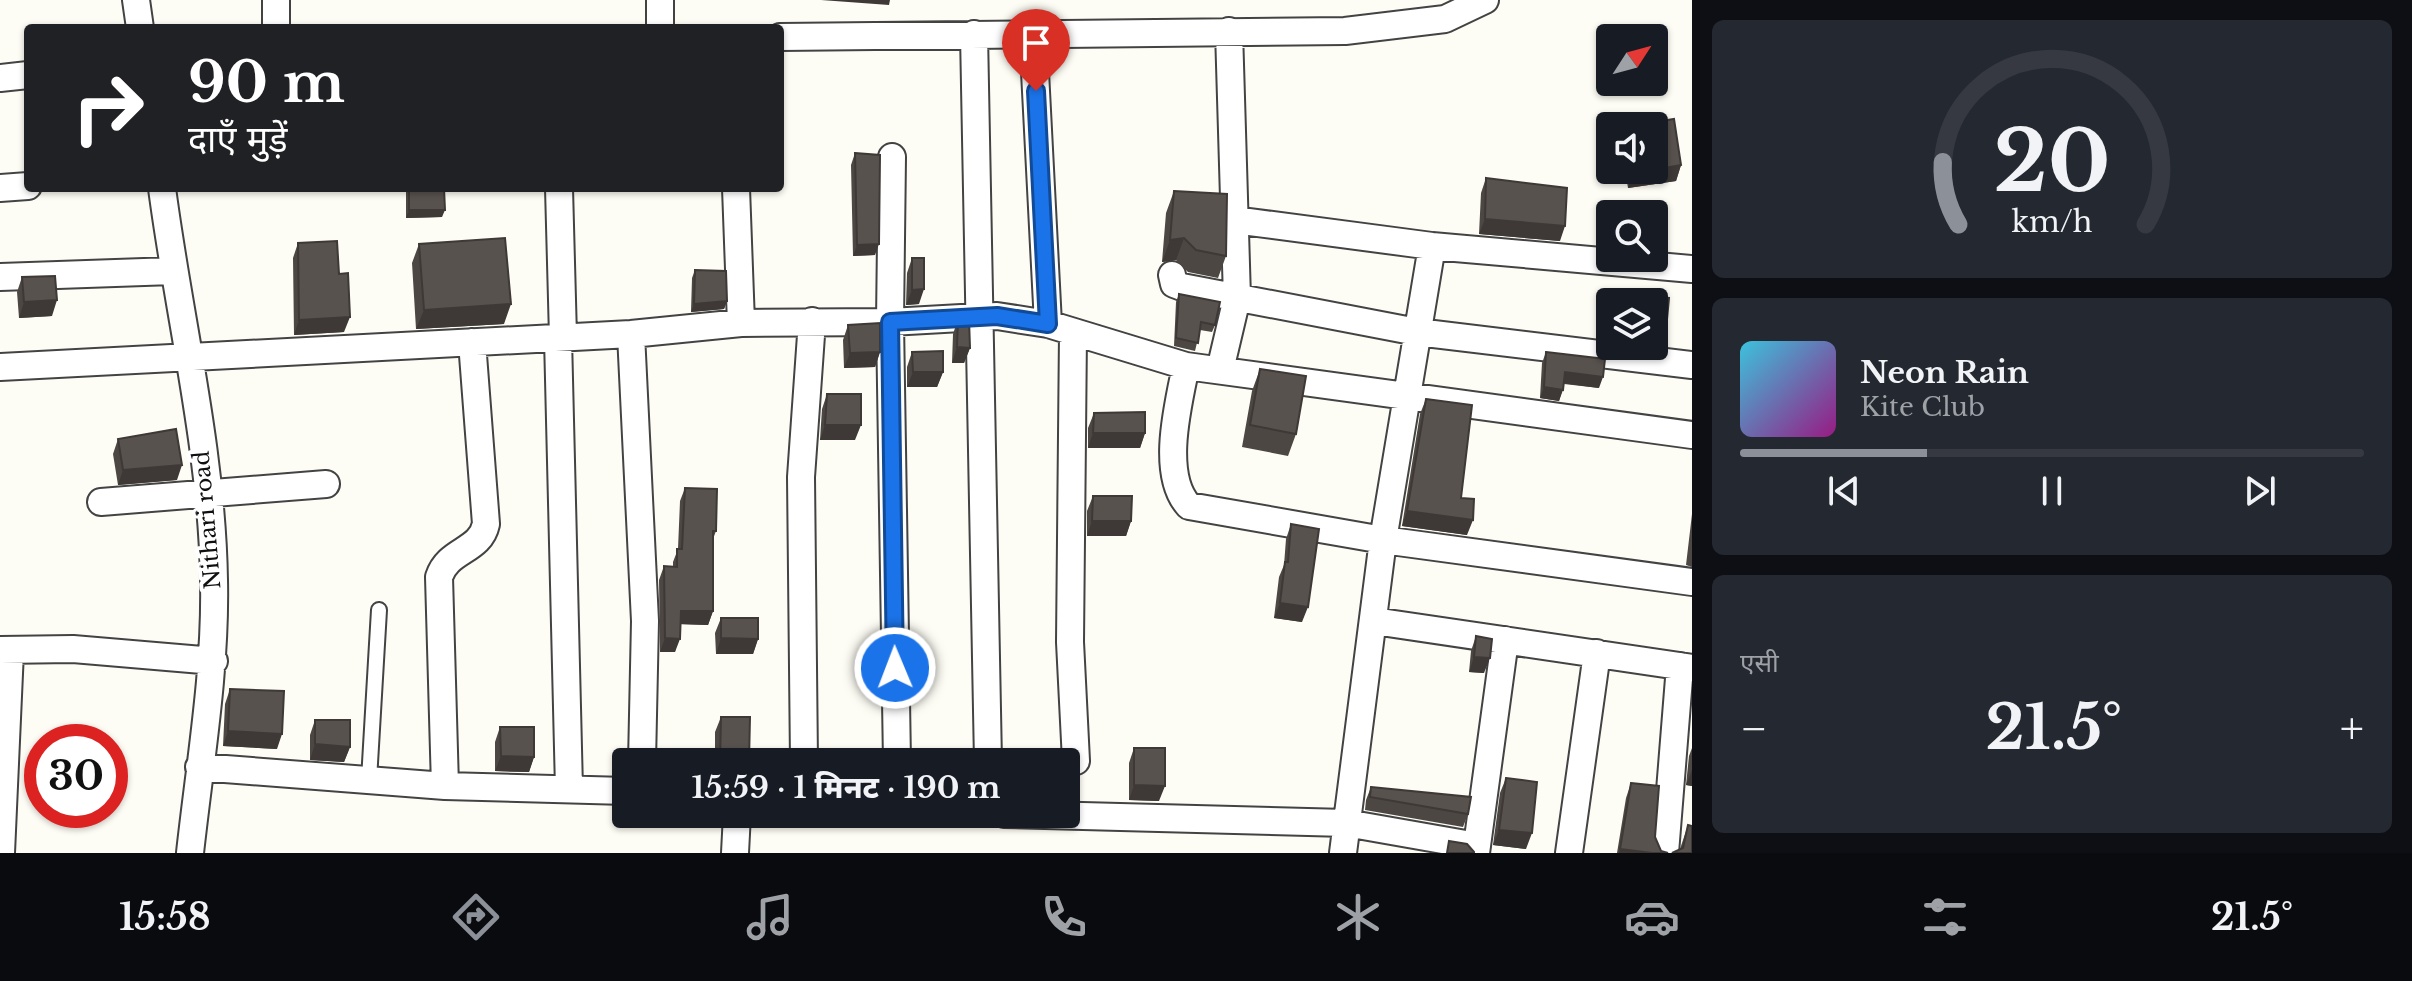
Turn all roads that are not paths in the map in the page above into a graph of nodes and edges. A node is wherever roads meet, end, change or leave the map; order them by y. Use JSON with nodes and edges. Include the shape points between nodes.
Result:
{"nodes":[{"id":1,"x":136,"y":0,"type":"edge"},
{"id":2,"x":276,"y":0,"type":"edge"},
{"id":3,"x":660,"y":0,"type":"edge"},
{"id":4,"x":1485,"y":0,"type":"edge"},
{"id":5,"x":139,"y":24,"type":"edge"},
{"id":6,"x":276,"y":24,"type":"edge"},
{"id":7,"x":660,"y":24,"type":"edge"},
{"id":8,"x":1229,"y":31,"type":"junction"},
{"id":9,"x":1033,"y":33,"type":"junction"},
{"id":10,"x":974,"y":34,"type":"junction"},
{"id":11,"x":784,"y":37,"type":"edge"},
{"id":12,"x":24,"y":75,"type":"edge"},
{"id":13,"x":0,"y":78,"type":"edge"},
{"id":14,"x":892,"y":157,"type":"dead end"},
{"id":15,"x":24,"y":186,"type":"edge"},
{"id":16,"x":0,"y":188,"type":"edge"},
{"id":17,"x":163,"y":192,"type":"edge"},
{"id":18,"x":559,"y":192,"type":"edge"},
{"id":19,"x":736,"y":192,"type":"edge"},
{"id":20,"x":1234,"y":220,"type":"junction"},
{"id":21,"x":1432,"y":246,"type":"junction"},
{"id":22,"x":1692,"y":269,"type":"edge"},
{"id":23,"x":173,"y":271,"type":"junction"},
{"id":24,"x":1172,"y":275,"type":"dead end"},
{"id":25,"x":0,"y":277,"type":"edge"},
{"id":26,"x":1237,"y":298,"type":"junction"},
{"id":27,"x":980,"y":318,"type":"junction"},
{"id":28,"x":812,"y":321,"type":"junction"},
{"id":29,"x":890,"y":322,"type":"junction"},
{"id":30,"x":741,"y":323,"type":"junction"},
{"id":31,"x":1061,"y":328,"type":"junction"},
{"id":32,"x":1417,"y":332,"type":"junction"},
{"id":33,"x":631,"y":334,"type":"junction"},
{"id":34,"x":561,"y":338,"type":"junction"},
{"id":35,"x":472,"y":342,"type":"junction"},
{"id":36,"x":187,"y":358,"type":"junction"},
{"id":37,"x":1692,"y":365,"type":"edge"},
{"id":38,"x":1186,"y":366,"type":"junction"},
{"id":39,"x":0,"y":367,"type":"edge"},
{"id":40,"x":1220,"y":370,"type":"junction"},
{"id":41,"x":1406,"y":394,"type":"junction"},
{"id":42,"x":1692,"y":435,"type":"edge"},
{"id":43,"x":326,"y":484,"type":"dead end"},
{"id":44,"x":209,"y":495,"type":"junction"},
{"id":45,"x":101,"y":502,"type":"dead end"},
{"id":46,"x":1383,"y":540,"type":"junction"},
{"id":47,"x":1692,"y":582,"type":"edge"},
{"id":48,"x":379,"y":610,"type":"dead end"},
{"id":49,"x":1374,"y":621,"type":"junction"},
{"id":50,"x":1505,"y":640,"type":"junction"},
{"id":51,"x":5,"y":650,"type":"edge"},
{"id":52,"x":1597,"y":653,"type":"junction"},
{"id":53,"x":214,"y":661,"type":"junction"},
{"id":54,"x":1686,"y":667,"type":"edge"},
{"id":55,"x":642,"y":748,"type":"edge"},
{"id":56,"x":804,"y":748,"type":"edge"},
{"id":57,"x":897,"y":748,"type":"edge"},
{"id":58,"x":988,"y":748,"type":"edge"},
{"id":59,"x":1075,"y":748,"type":"edge"},
{"id":60,"x":199,"y":767,"type":"junction"},
{"id":61,"x":369,"y":780,"type":"junction"},
{"id":62,"x":445,"y":786,"type":"junction"},
{"id":63,"x":569,"y":789,"type":"junction"},
{"id":64,"x":612,"y":791,"type":"edge"},
{"id":65,"x":1080,"y":816,"type":"edge"},
{"id":66,"x":1346,"y":823,"type":"junction"},
{"id":67,"x":736,"y":828,"type":"edge"},
{"id":68,"x":1476,"y":849,"type":"edge"},
{"id":69,"x":1,"y":853,"type":"edge"},
{"id":70,"x":190,"y":853,"type":"edge"},
{"id":71,"x":735,"y":853,"type":"edge"},
{"id":72,"x":1343,"y":853,"type":"edge"},
{"id":73,"x":1569,"y":853,"type":"edge"},
{"id":74,"x":1665,"y":853,"type":"edge"}],
"edges":[{"from":1,"to":5,"type":"street"},
{"from":2,"to":6,"type":"street"},
{"from":3,"to":7,"type":"street"},
{"from":4,"to":8,"type":"street","via":[[1445,19],[1415,23],[1345,31]]},
{"from":8,"to":9,"type":"street"},
{"from":8,"to":20,"type":"street"},
{"from":9,"to":10,"type":"street"},
{"from":9,"to":31,"type":"street"},
{"from":10,"to":11,"type":"street"},
{"from":10,"to":27,"type":"street"},
{"from":12,"to":13,"type":"street"},
{"from":14,"to":29,"type":"street"},
{"from":15,"to":16,"type":"street"},
{"from":17,"to":23,"type":"street","name":"Nithari road"},
{"from":18,"to":34,"type":"street"},
{"from":19,"to":30,"type":"street"},
{"from":20,"to":21,"type":"street"},
{"from":20,"to":26,"type":"street"},
{"from":21,"to":22,"type":"street"},
{"from":21,"to":32,"type":"street"},
{"from":23,"to":25,"type":"street"},
{"from":23,"to":36,"type":"street","name":"Nithari road"},
{"from":24,"to":26,"type":"street","via":[[1174,284],[1182,287]]},
{"from":26,"to":32,"type":"street"},
{"from":26,"to":40,"type":"street"},
{"from":27,"to":29,"type":"street"},
{"from":27,"to":31,"type":"street","via":[[997,316]]},
{"from":27,"to":58,"type":"street"},
{"from":28,"to":29,"type":"street"},
{"from":28,"to":30,"type":"street"},
{"from":28,"to":56,"type":"street","via":[[801,477]]},
{"from":29,"to":57,"type":"street"},
{"from":30,"to":33,"type":"street"},
{"from":31,"to":38,"type":"street"},
{"from":31,"to":59,"type":"street"},
{"from":32,"to":37,"type":"street"},
{"from":32,"to":41,"type":"street"},
{"from":33,"to":34,"type":"street"},
{"from":33,"to":55,"type":"street","via":[[645,621]]},
{"from":34,"to":35,"type":"street"},
{"from":34,"to":63,"type":"street"},
{"from":35,"to":36,"type":"street"},
{"from":35,"to":62,"type":"street","via":[[486,524],[478,542],[450,556],[439,577]]},
{"from":36,"to":39,"type":"street"},
{"from":36,"to":44,"type":"street","name":"Nithari road"},
{"from":38,"to":40,"type":"street"},
{"from":38,"to":46,"type":"street","via":[[1175,420],[1174,472],[1179,496],[1189,506]]},
{"from":40,"to":41,"type":"street"},
{"from":41,"to":42,"type":"street"},
{"from":41,"to":46,"type":"street"},
{"from":43,"to":44,"type":"street"},
{"from":44,"to":45,"type":"street"},
{"from":44,"to":53,"type":"street","name":"Nithari road"},
{"from":46,"to":47,"type":"street"},
{"from":46,"to":49,"type":"street"},
{"from":48,"to":61,"type":"lane"},
{"from":49,"to":50,"type":"street"},
{"from":49,"to":66,"type":"street"},
{"from":50,"to":52,"type":"street"},
{"from":50,"to":68,"type":"street"},
{"from":51,"to":53,"type":"street","via":[[73,649]]},
{"from":51,"to":69,"type":"street"},
{"from":52,"to":54,"type":"street"},
{"from":52,"to":73,"type":"street"},
{"from":53,"to":60,"type":"street","name":"Nithari road"},
{"from":54,"to":74,"type":"street"},
{"from":60,"to":61,"type":"street"},
{"from":60,"to":70,"type":"street","name":"Nithari road"},
{"from":61,"to":62,"type":"street"},
{"from":62,"to":63,"type":"street"},
{"from":63,"to":64,"type":"street"},
{"from":65,"to":66,"type":"street"},
{"from":66,"to":68,"type":"street"},
{"from":66,"to":72,"type":"street"},
{"from":67,"to":71,"type":"street"}]}
